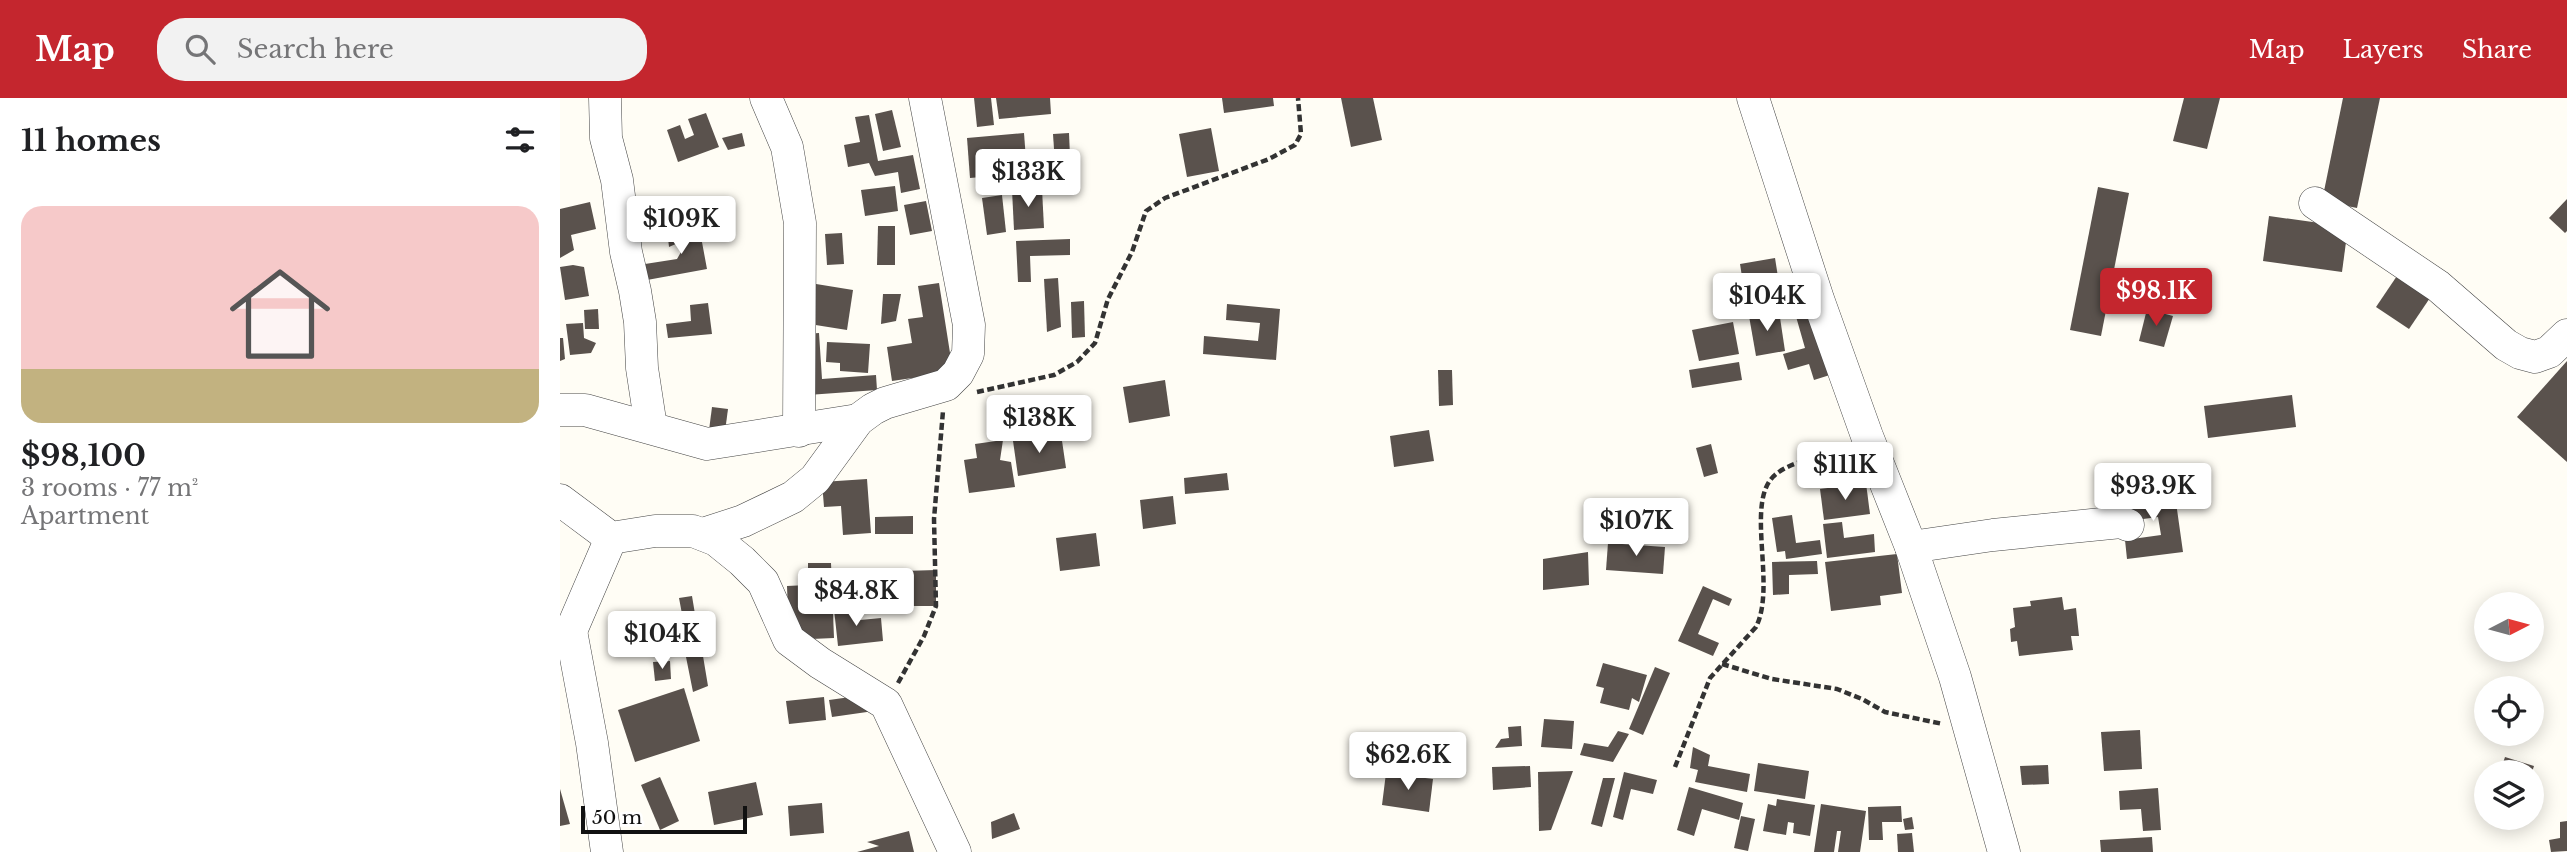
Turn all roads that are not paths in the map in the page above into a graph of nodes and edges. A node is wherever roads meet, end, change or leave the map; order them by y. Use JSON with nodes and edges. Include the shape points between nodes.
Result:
{"nodes":[{"id":1,"x":605,"y":98,"type":"edge"},
{"id":2,"x":766,"y":98,"type":"edge"},
{"id":3,"x":925,"y":98,"type":"edge"},
{"id":4,"x":1753,"y":98,"type":"edge"},
{"id":5,"x":2315,"y":203,"type":"dead end"},
{"id":6,"x":2567,"y":335,"type":"edge"},
{"id":7,"x":560,"y":410,"type":"edge"},
{"id":8,"x":858,"y":420,"type":"junction"},
{"id":9,"x":650,"y":427,"type":"junction"},
{"id":10,"x":799,"y":431,"type":"junction"},
{"id":11,"x":560,"y":500,"type":"edge"},
{"id":12,"x":2129,"y":525,"type":"dead end"},
{"id":13,"x":703,"y":534,"type":"junction"},
{"id":14,"x":611,"y":538,"type":"junction"},
{"id":15,"x":1910,"y":547,"type":"junction"},
{"id":16,"x":566,"y":633,"type":"edge"},
{"id":17,"x":607,"y":852,"type":"edge"},
{"id":18,"x":955,"y":852,"type":"edge"},
{"id":19,"x":2004,"y":852,"type":"edge"}],
"edges":[{"from":1,"to":9,"type":"street","via":[[606,138],[640,322]]},
{"from":2,"to":10,"type":"street","via":[[787,147],[800,223]]},
{"from":3,"to":8,"type":"street","via":[[969,325],[968,354],[958,373],[959,389],[885,403]]},
{"from":4,"to":15,"type":"street","via":[[1818,299]]},
{"from":5,"to":6,"type":"street","via":[[2438,286],[2520,354],[2535,357],[2549,352]]},
{"from":7,"to":9,"type":"street","via":[[584,410]]},
{"from":8,"to":10,"type":"street"},
{"from":8,"to":13,"type":"street","via":[[815,479],[793,497],[744,521]]},
{"from":9,"to":10,"type":"street","via":[[707,444]]},
{"from":11,"to":14,"type":"street"},
{"from":12,"to":15,"type":"street","via":[[2095,524]]},
{"from":13,"to":14,"type":"street","via":[[655,531]]},
{"from":13,"to":18,"type":"street","via":[[743,561],[763,582],[789,640],[886,704]]},
{"from":14,"to":16,"type":"street"},
{"from":15,"to":19,"type":"street","via":[[1955,677]]},
{"from":16,"to":17,"type":"street","via":[[592,743]]}]}
